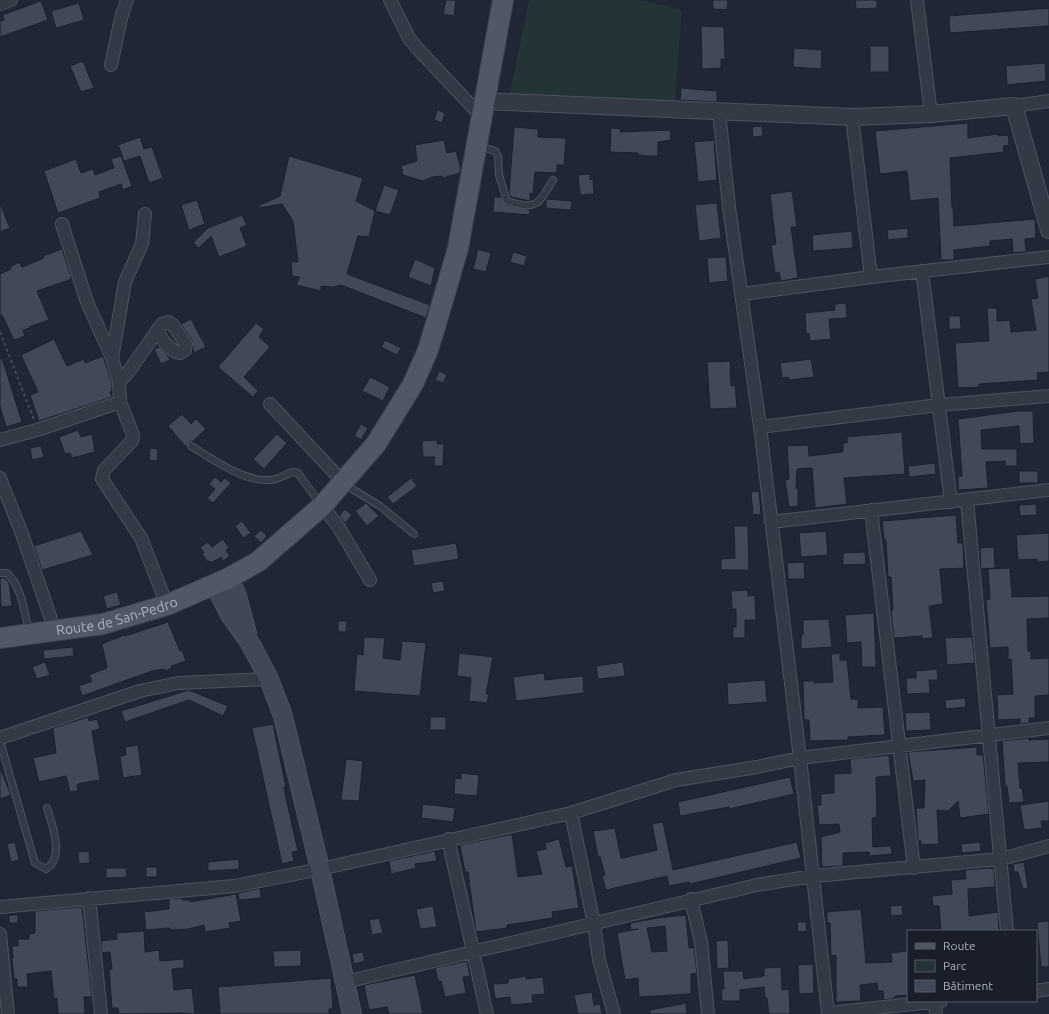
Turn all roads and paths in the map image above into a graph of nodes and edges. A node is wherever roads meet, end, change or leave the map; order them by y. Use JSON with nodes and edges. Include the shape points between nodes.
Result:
{"nodes":[{"id":1,"x":11,"y":0,"type":"edge"},
{"id":2,"x":127,"y":0,"type":"edge"},
{"id":3,"x":390,"y":0,"type":"edge"},
{"id":4,"x":503,"y":0,"type":"edge"},
{"id":5,"x":918,"y":0,"type":"edge"},
{"id":6,"x":0,"y":4,"type":"edge"},
{"id":7,"x":111,"y":65,"type":"dead end"},
{"id":8,"x":1049,"y":101,"type":"edge"},
{"id":9,"x":1014,"y":106,"type":"junction"},
{"id":10,"x":482,"y":109,"type":"junction"},
{"id":11,"x":719,"y":112,"type":"junction"},
{"id":12,"x":931,"y":114,"type":"junction"},
{"id":13,"x":852,"y":117,"type":"junction"},
{"id":14,"x":476,"y":145,"type":"junction"},
{"id":15,"x":553,"y":180,"type":"dead end"},
{"id":16,"x":145,"y":214,"type":"dead end"},
{"id":17,"x":62,"y":224,"type":"dead end"},
{"id":18,"x":1049,"y":230,"type":"edge"},
{"id":19,"x":1049,"y":257,"type":"edge"},
{"id":20,"x":922,"y":271,"type":"junction"},
{"id":21,"x":871,"y":276,"type":"junction"},
{"id":22,"x":742,"y":294,"type":"junction"},
{"id":23,"x":158,"y":329,"type":"dead end"},
{"id":24,"x":0,"y":332,"type":"edge"},
{"id":25,"x":112,"y":358,"type":"junction"},
{"id":26,"x":119,"y":382,"type":"junction"},
{"id":27,"x":1049,"y":396,"type":"edge"},
{"id":28,"x":120,"y":402,"type":"junction"},
{"id":29,"x":270,"y":404,"type":"dead end"},
{"id":30,"x":939,"y":405,"type":"junction"},
{"id":31,"x":760,"y":427,"type":"junction"},
{"id":32,"x":37,"y":430,"type":"junction"},
{"id":33,"x":0,"y":440,"type":"edge"},
{"id":34,"x":191,"y":446,"type":"dead end"},
{"id":35,"x":0,"y":478,"type":"edge"},
{"id":36,"x":344,"y":483,"type":"junction"},
{"id":37,"x":1049,"y":490,"type":"edge"},
{"id":38,"x":967,"y":500,"type":"junction"},
{"id":39,"x":951,"y":502,"type":"junction"},
{"id":40,"x":322,"y":506,"type":"junction"},
{"id":41,"x":871,"y":510,"type":"junction"},
{"id":42,"x":772,"y":522,"type":"junction"},
{"id":43,"x":414,"y":534,"type":"dead end"},
{"id":44,"x":0,"y":574,"type":"edge"},
{"id":45,"x":370,"y":580,"type":"dead end"},
{"id":46,"x":222,"y":581,"type":"junction"},
{"id":47,"x":167,"y":605,"type":"junction"},
{"id":48,"x":55,"y":631,"type":"junction"},
{"id":49,"x":29,"y":634,"type":"junction"},
{"id":50,"x":0,"y":638,"type":"edge"},
{"id":51,"x":269,"y":679,"type":"junction"},
{"id":52,"x":1049,"y":728,"type":"edge"},
{"id":53,"x":990,"y":735,"type":"junction"},
{"id":54,"x":0,"y":738,"type":"edge"},
{"id":55,"x":0,"y":741,"type":"edge"},
{"id":56,"x":899,"y":745,"type":"junction"},
{"id":57,"x":800,"y":758,"type":"junction"},
{"id":58,"x":47,"y":808,"type":"dead end"},
{"id":59,"x":571,"y":813,"type":"junction"},
{"id":60,"x":448,"y":839,"type":"junction"},
{"id":61,"x":1049,"y":846,"type":"edge"},
{"id":62,"x":1001,"y":859,"type":"junction"},
{"id":63,"x":914,"y":868,"type":"junction"},
{"id":64,"x":320,"y":869,"type":"junction"},
{"id":65,"x":813,"y":876,"type":"junction"},
{"id":66,"x":89,"y":898,"type":"junction"},
{"id":67,"x":691,"y":899,"type":"junction"},
{"id":68,"x":0,"y":907,"type":"edge"},
{"id":69,"x":594,"y":924,"type":"junction"},
{"id":70,"x":1008,"y":930,"type":"edge"},
{"id":71,"x":0,"y":934,"type":"edge"},
{"id":72,"x":473,"y":952,"type":"junction"},
{"id":73,"x":345,"y":982,"type":"junction"},
{"id":74,"x":1049,"y":989,"type":"edge"},
{"id":75,"x":1037,"y":991,"type":"edge"},
{"id":76,"x":930,"y":1002,"type":"edge"},
{"id":77,"x":938,"y":1002,"type":"edge"},
{"id":78,"x":8,"y":1014,"type":"edge"},
{"id":79,"x":101,"y":1014,"type":"edge"},
{"id":80,"x":352,"y":1014,"type":"edge"},
{"id":81,"x":487,"y":1014,"type":"edge"},
{"id":82,"x":614,"y":1014,"type":"edge"},
{"id":83,"x":708,"y":1014,"type":"edge"},
{"id":84,"x":828,"y":1014,"type":"edge"},
{"id":85,"x":936,"y":1014,"type":"edge"}],
"edges":[{"from":1,"to":6,"type":"street"},
{"from":2,"to":7,"type":"street"},
{"from":3,"to":10,"type":"street","via":[[409,38],[417,48]]},
{"from":4,"to":10,"type":"main road","name":"Route de San-Pedro"},
{"from":5,"to":12,"type":"street"},
{"from":8,"to":9,"type":"street"},
{"from":9,"to":12,"type":"street"},
{"from":9,"to":18,"type":"street"},
{"from":10,"to":11,"type":"street"},
{"from":10,"to":14,"type":"main road","name":"Route de San-Pedro"},
{"from":11,"to":13,"type":"street"},
{"from":11,"to":22,"type":"street"},
{"from":12,"to":13,"type":"street"},
{"from":13,"to":21,"type":"street"},
{"from":14,"to":15,"type":"lane","via":[[496,151],[499,175],[507,201],[523,206],[534,205],[541,201]]},
{"from":14,"to":36,"type":"main road","name":"Route de San-Pedro","via":[[458,248],[428,350],[413,384],[376,444]]},
{"from":16,"to":25,"type":"street","via":[[142,244],[125,282]]},
{"from":17,"to":25,"type":"street","via":[[87,302]]},
{"from":19,"to":20,"type":"street"},
{"from":20,"to":21,"type":"street"},
{"from":20,"to":30,"type":"street"},
{"from":21,"to":22,"type":"street"},
{"from":22,"to":31,"type":"street"},
{"from":23,"to":26,"type":"street"},
{"from":24,"to":32,"type":"path"},
{"from":25,"to":26,"type":"street"},
{"from":26,"to":28,"type":"street"},
{"from":27,"to":30,"type":"street"},
{"from":28,"to":32,"type":"street"},
{"from":28,"to":47,"type":"street","via":[[133,438],[104,470],[102,479],[141,538]]},
{"from":29,"to":36,"type":"street"},
{"from":30,"to":31,"type":"street"},
{"from":30,"to":39,"type":"street"},
{"from":31,"to":42,"type":"street"},
{"from":32,"to":33,"type":"street"},
{"from":34,"to":40,"type":"lane","via":[[227,469],[262,480],[278,479],[293,472],[298,473]]},
{"from":35,"to":48,"type":"street"},
{"from":36,"to":40,"type":"main road","name":"Route de San-Pedro"},
{"from":36,"to":43,"type":"lane","via":[[380,506]]},
{"from":37,"to":38,"type":"street"},
{"from":38,"to":39,"type":"street"},
{"from":38,"to":53,"type":"street"},
{"from":39,"to":41,"type":"street"},
{"from":40,"to":45,"type":"street","via":[[338,526]]},
{"from":40,"to":46,"type":"main road","name":"Route de San-Pedro","via":[[259,561]]},
{"from":41,"to":42,"type":"street"},
{"from":41,"to":56,"type":"street"},
{"from":42,"to":57,"type":"street"},
{"from":44,"to":49,"type":"lane","via":[[7,573],[14,579]]},
{"from":46,"to":47,"type":"main road","name":"Route de San-Pedro"},
{"from":46,"to":51,"type":"main road","via":[[241,607],[250,643]]},
{"from":47,"to":48,"type":"main road","name":"Route de San-Pedro","via":[[103,624]]},
{"from":48,"to":49,"type":"main road","name":"Route de San-Pedro"},
{"from":49,"to":50,"type":"main road","name":"Route de San-Pedro"},
{"from":51,"to":54,"type":"street","via":[[170,684],[140,691]]},
{"from":51,"to":64,"type":"main road","via":[[283,716]]},
{"from":52,"to":53,"type":"street"},
{"from":53,"to":56,"type":"street"},
{"from":53,"to":62,"type":"street"},
{"from":55,"to":58,"type":"lane","via":[[35,863],[46,869],[51,866],[55,856]]},
{"from":56,"to":57,"type":"street"},
{"from":56,"to":63,"type":"street"},
{"from":57,"to":59,"type":"street","via":[[676,780]]},
{"from":57,"to":65,"type":"street"},
{"from":59,"to":60,"type":"street"},
{"from":59,"to":69,"type":"street"},
{"from":60,"to":64,"type":"street"},
{"from":60,"to":72,"type":"street"},
{"from":61,"to":62,"type":"street"},
{"from":62,"to":63,"type":"street"},
{"from":62,"to":70,"type":"street"},
{"from":63,"to":65,"type":"street"},
{"from":64,"to":66,"type":"street","via":[[234,886]]},
{"from":64,"to":73,"type":"main road"},
{"from":65,"to":67,"type":"street"},
{"from":65,"to":84,"type":"street"},
{"from":66,"to":68,"type":"street"},
{"from":66,"to":79,"type":"street"},
{"from":67,"to":69,"type":"street"},
{"from":67,"to":83,"type":"street","via":[[701,942]]},
{"from":69,"to":72,"type":"street"},
{"from":69,"to":82,"type":"street"},
{"from":71,"to":78,"type":"street"},
{"from":72,"to":73,"type":"street"},
{"from":72,"to":81,"type":"street"},
{"from":73,"to":80,"type":"main road"},
{"from":74,"to":75,"type":"street"},
{"from":76,"to":84,"type":"street"},
{"from":77,"to":85,"type":"street"}]}
